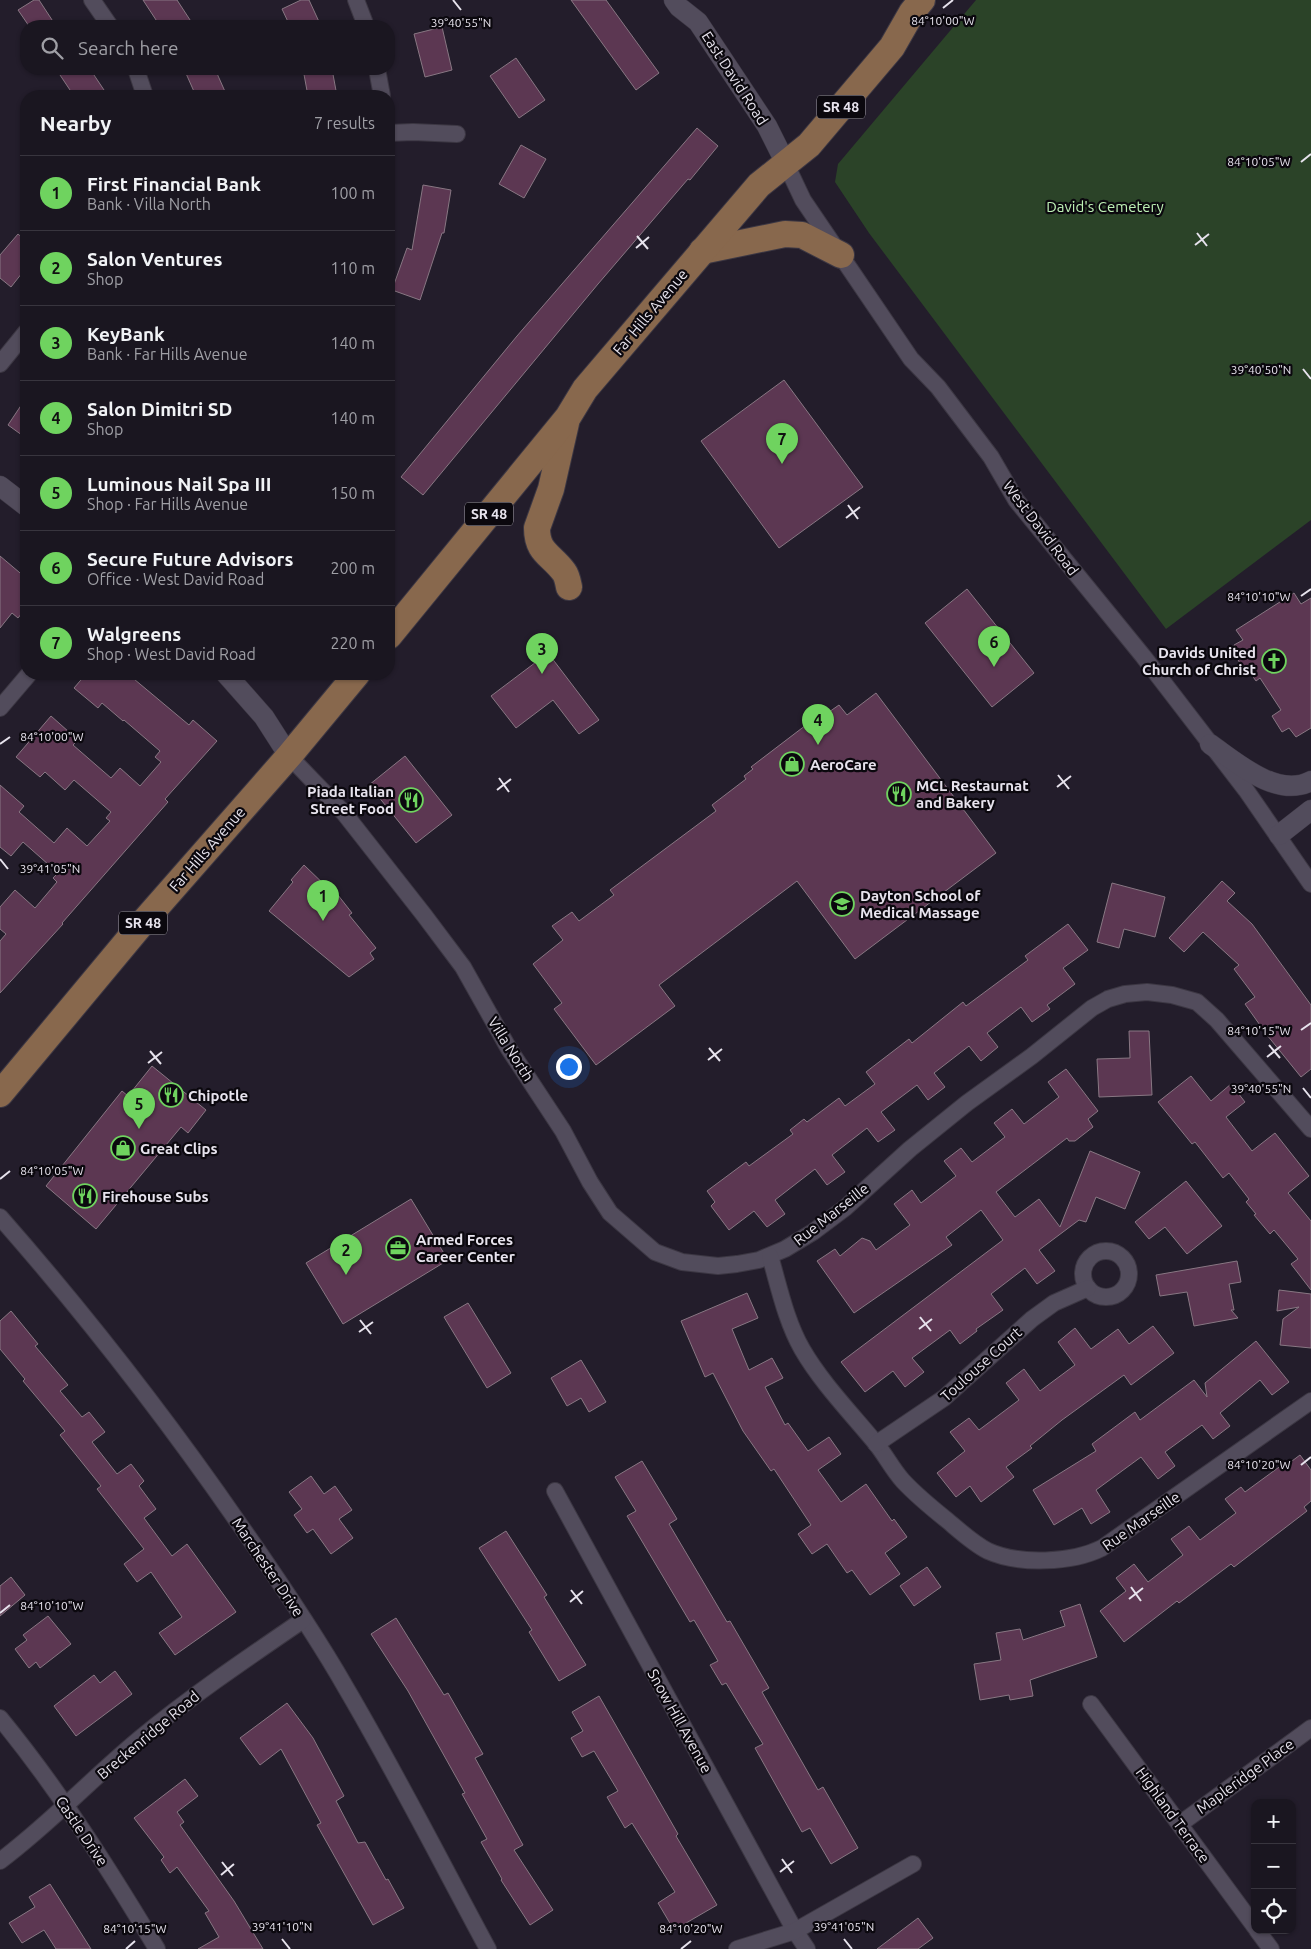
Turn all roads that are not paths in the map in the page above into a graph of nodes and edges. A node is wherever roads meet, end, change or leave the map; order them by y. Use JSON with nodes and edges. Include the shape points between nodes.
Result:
{"nodes":[{"id":1,"x":92,"y":0,"type":"edge"},
{"id":2,"x":356,"y":0,"type":"edge"},
{"id":3,"x":674,"y":0,"type":"edge"},
{"id":4,"x":922,"y":0,"type":"edge"},
{"id":5,"x":106,"y":20,"type":"edge"},
{"id":6,"x":364,"y":20,"type":"edge"},
{"id":7,"x":138,"y":75,"type":"edge"},
{"id":8,"x":378,"y":75,"type":"edge"},
{"id":9,"x":143,"y":90,"type":"edge"},
{"id":10,"x":381,"y":90,"type":"edge"},
{"id":11,"x":395,"y":133,"type":"edge"},
{"id":12,"x":457,"y":134,"type":"dead end"},
{"id":13,"x":786,"y":164,"type":"junction"},
{"id":14,"x":702,"y":251,"type":"junction"},
{"id":15,"x":841,"y":255,"type":"junction"},
{"id":16,"x":20,"y":339,"type":"edge"},
{"id":17,"x":0,"y":364,"type":"edge"},
{"id":18,"x":568,"y":417,"type":"junction"},
{"id":19,"x":0,"y":486,"type":"edge"},
{"id":20,"x":20,"y":501,"type":"edge"},
{"id":21,"x":569,"y":587,"type":"dead end"},
{"id":22,"x":395,"y":629,"type":"edge"},
{"id":23,"x":24,"y":680,"type":"edge"},
{"id":24,"x":231,"y":680,"type":"edge"},
{"id":25,"x":352,"y":680,"type":"edge"},
{"id":26,"x":0,"y":708,"type":"edge"},
{"id":27,"x":1210,"y":744,"type":"junction"},
{"id":28,"x":289,"y":756,"type":"junction"},
{"id":29,"x":1311,"y":781,"type":"edge"},
{"id":30,"x":1311,"y":810,"type":"edge"},
{"id":31,"x":1279,"y":835,"type":"junction"},
{"id":32,"x":1311,"y":884,"type":"edge"},
{"id":33,"x":0,"y":1094,"type":"edge"},
{"id":34,"x":1305,"y":1111,"type":"edge"},
{"id":35,"x":1311,"y":1129,"type":"edge"},
{"id":36,"x":0,"y":1217,"type":"edge"},
{"id":37,"x":770,"y":1256,"type":"junction"},
{"id":38,"x":1088,"y":1288,"type":"dead end"},
{"id":39,"x":1311,"y":1401,"type":"edge"},
{"id":40,"x":876,"y":1444,"type":"junction"},
{"id":41,"x":555,"y":1491,"type":"dead end"},
{"id":42,"x":303,"y":1620,"type":"junction"},
{"id":43,"x":1091,"y":1704,"type":"dead end"},
{"id":44,"x":0,"y":1718,"type":"edge"},
{"id":45,"x":1311,"y":1728,"type":"edge"},
{"id":46,"x":66,"y":1806,"type":"junction"},
{"id":47,"x":1180,"y":1824,"type":"junction"},
{"id":48,"x":0,"y":1861,"type":"edge"},
{"id":49,"x":913,"y":1864,"type":"dead end"},
{"id":50,"x":1251,"y":1922,"type":"edge"},
{"id":51,"x":795,"y":1931,"type":"junction"},
{"id":52,"x":1260,"y":1934,"type":"edge"},
{"id":53,"x":157,"y":1949,"type":"edge"},
{"id":54,"x":488,"y":1949,"type":"edge"},
{"id":55,"x":737,"y":1949,"type":"edge"},
{"id":56,"x":807,"y":1949,"type":"edge"},
{"id":57,"x":1271,"y":1949,"type":"edge"}],
"edges":[{"from":1,"to":5,"type":"street"},
{"from":2,"to":6,"type":"street"},
{"from":3,"to":13,"type":"street","name":"East David Road","via":[[698,22],[767,126]]},
{"from":4,"to":13,"type":"main road","name":"Far Hills Avenue","number":"SR 48","via":[[892,47],[809,145]]},
{"from":7,"to":9,"type":"street"},
{"from":8,"to":10,"type":"street"},
{"from":11,"to":12,"type":"street"},
{"from":13,"to":14,"type":"main road","name":"Far Hills Avenue","number":"SR 48","via":[[760,185]]},
{"from":13,"to":15,"type":"street","name":"West David Road","via":[[803,200]]},
{"from":14,"to":15,"type":"main road","via":[[784,234],[802,235]]},
{"from":14,"to":18,"type":"main road","name":"Far Hills Avenue","number":"SR 48","via":[[585,389]]},
{"from":15,"to":27,"type":"street","name":"West David Road","via":[[911,359],[938,387],[991,457],[1016,500]]},
{"from":16,"to":17,"type":"street"},
{"from":18,"to":21,"type":"main road","via":[[537,532],[538,544],[565,573]]},
{"from":18,"to":22,"type":"main road","name":"Far Hills Avenue","number":"SR 48"},
{"from":19,"to":20,"type":"street"},
{"from":23,"to":26,"type":"street"},
{"from":24,"to":28,"type":"street","via":[[264,717]]},
{"from":25,"to":28,"type":"main road","name":"Far Hills Avenue","number":"SR 48"},
{"from":27,"to":29,"type":"street","via":[[1260,779],[1287,786]]},
{"from":27,"to":31,"type":"street","name":"West David Road"},
{"from":28,"to":33,"type":"main road","name":"Far Hills Avenue","number":"SR 48","via":[[139,927]]},
{"from":28,"to":37,"type":"street","name":"Villa North","via":[[344,813],[463,967],[509,1049],[563,1131],[610,1213],[655,1252],[682,1262],[718,1266]]},
{"from":30,"to":31,"type":"street"},
{"from":31,"to":32,"type":"street","name":"West David Road"},
{"from":34,"to":35,"type":"street","name":"Rue Marseille"},
{"from":34,"to":37,"type":"street","name":"Rue Marseille","via":[[1197,1002],[1147,992],[1125,994],[1092,1008],[910,1148],[845,1208],[813,1232]]},
{"from":36,"to":42,"type":"street","name":"Marchester Drive","via":[[105,1343],[185,1447]]},
{"from":37,"to":40,"type":"street","name":"Rue Marseille","via":[[802,1349]]},
{"from":38,"to":40,"type":"street","name":"Toulouse Court","via":[[1054,1303],[1032,1319],[944,1398]]},
{"from":39,"to":40,"type":"street","name":"Rue Marseille","via":[[1102,1548],[1073,1559],[1010,1558],[988,1551],[919,1497]]},
{"from":41,"to":51,"type":"street","name":"Snow Hill Avenue"},
{"from":42,"to":46,"type":"street","name":"Breckenridge Road","via":[[183,1703]]},
{"from":42,"to":54,"type":"street","name":"Marchester Drive","via":[[346,1687]]},
{"from":43,"to":47,"type":"street","name":"Highland Terrace"},
{"from":44,"to":46,"type":"street","name":"Castle Drive"},
{"from":45,"to":47,"type":"street","name":"Mapleridge Place"},
{"from":46,"to":48,"type":"street","name":"Breckenridge Road"},
{"from":46,"to":53,"type":"street","name":"Castle Drive"},
{"from":47,"to":50,"type":"street","name":"Highland Terrace"},
{"from":49,"to":51,"type":"street"},
{"from":51,"to":55,"type":"street"},
{"from":51,"to":56,"type":"street","name":"Snow Hill Avenue"},
{"from":52,"to":57,"type":"street"}]}
